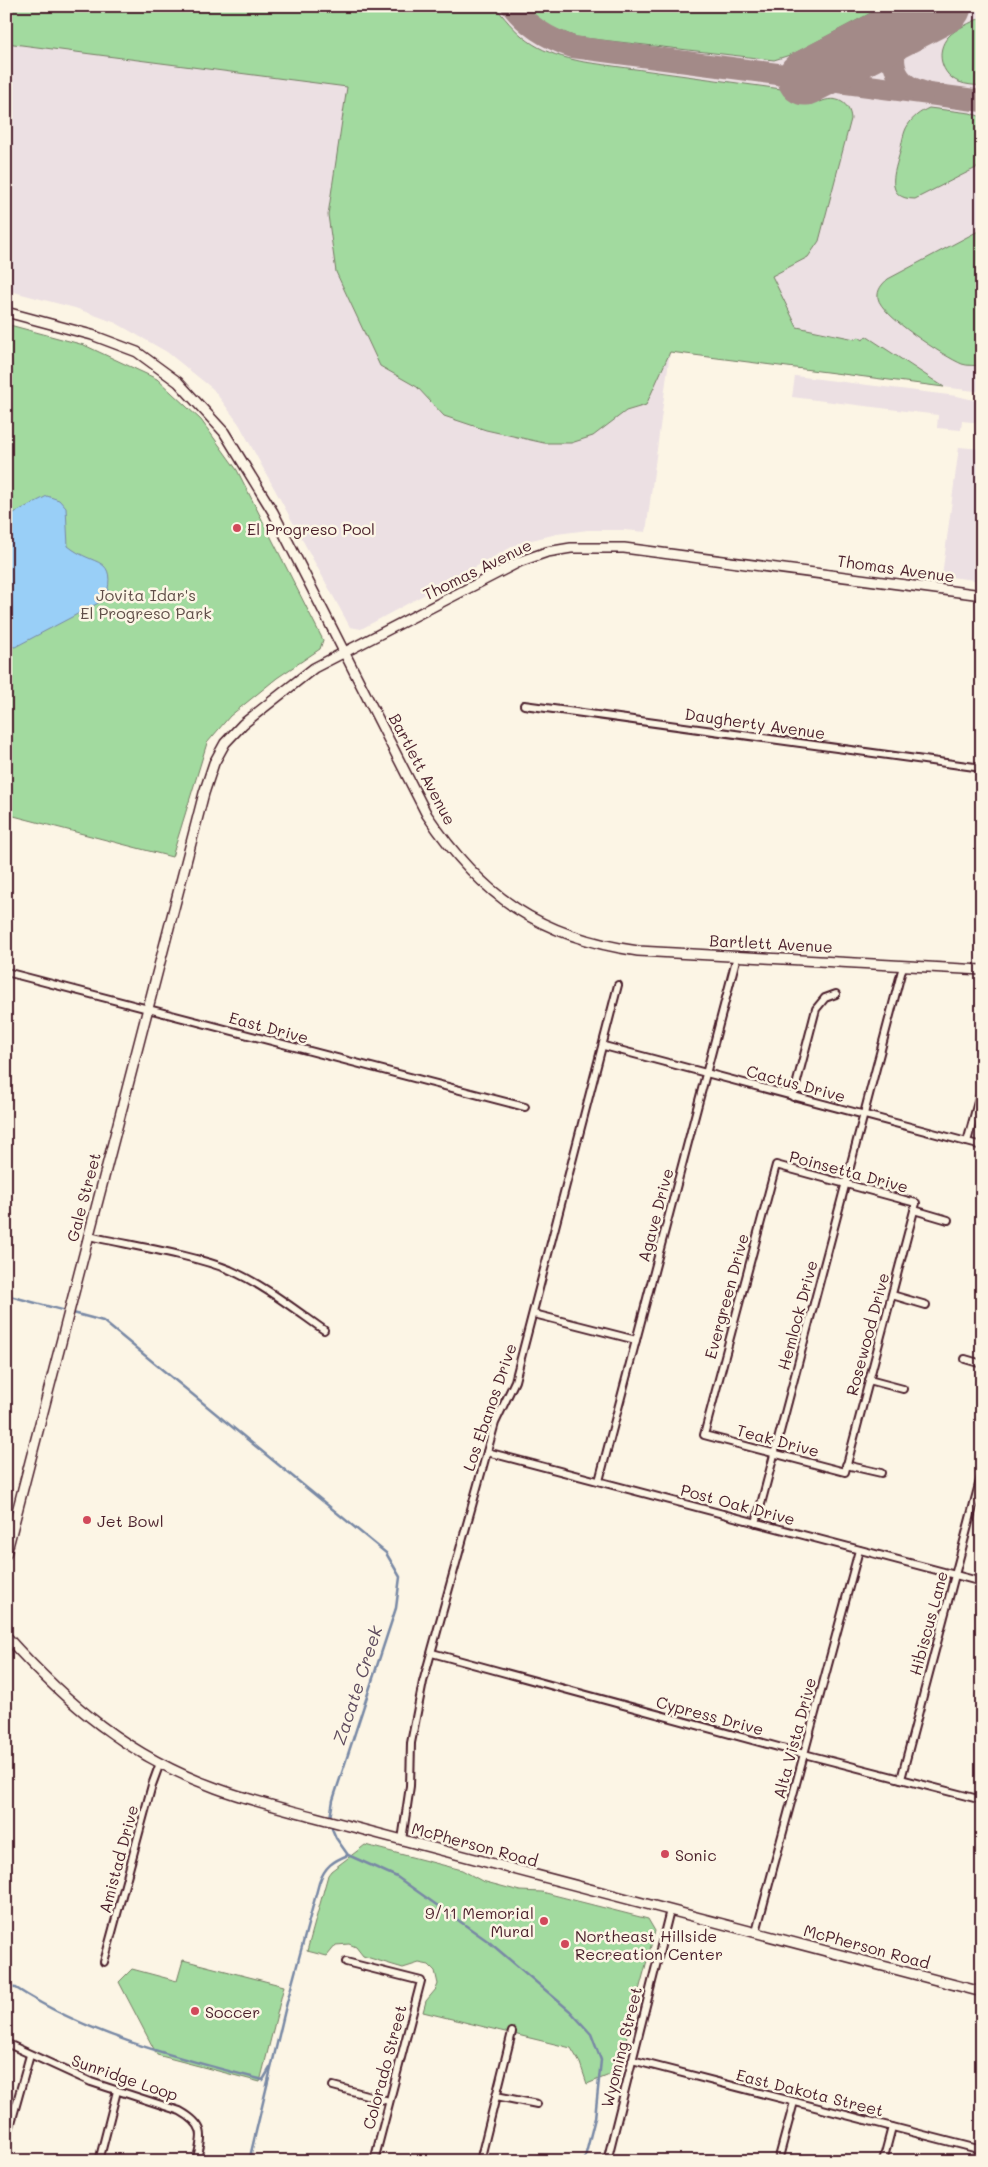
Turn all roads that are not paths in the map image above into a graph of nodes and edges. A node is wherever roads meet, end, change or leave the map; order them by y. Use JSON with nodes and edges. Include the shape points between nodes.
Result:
{"nodes":[{"id":1,"x":6,"y":312,"type":"edge"},
{"id":2,"x":982,"y":595,"type":"edge"},
{"id":3,"x":346,"y":652,"type":"junction"},
{"id":4,"x":524,"y":705,"type":"dead end"},
{"id":5,"x":982,"y":768,"type":"edge"},
{"id":6,"x":191,"y":849,"type":"joint"},
{"id":7,"x":737,"y":956,"type":"junction"},
{"id":8,"x":903,"y":966,"type":"junction"},
{"id":9,"x":982,"y":970,"type":"edge"},
{"id":10,"x":6,"y":972,"type":"edge"},
{"id":11,"x":618,"y":985,"type":"dead end"},
{"id":12,"x":836,"y":994,"type":"dead end"},
{"id":13,"x":148,"y":1010,"type":"junction"},
{"id":14,"x":604,"y":1046,"type":"junction"},
{"id":15,"x":707,"y":1073,"type":"junction"},
{"id":16,"x":982,"y":1087,"type":"edge"},
{"id":17,"x":793,"y":1097,"type":"junction"},
{"id":18,"x":525,"y":1107,"type":"dead end"},
{"id":19,"x":863,"y":1114,"type":"junction"},
{"id":20,"x":967,"y":1142,"type":"junction"},
{"id":21,"x":982,"y":1146,"type":"edge"},
{"id":22,"x":776,"y":1165,"type":"joint"},
{"id":23,"x":846,"y":1184,"type":"junction"},
{"id":24,"x":915,"y":1207,"type":"junction"},
{"id":25,"x":948,"y":1220,"type":"dead end"},
{"id":26,"x":89,"y":1236,"type":"junction"},
{"id":27,"x":892,"y":1295,"type":"junction"},
{"id":28,"x":926,"y":1305,"type":"dead end"},
{"id":29,"x":534,"y":1314,"type":"junction"},
{"id":30,"x":324,"y":1330,"type":"dead end"},
{"id":31,"x":636,"y":1340,"type":"junction"},
{"id":32,"x":965,"y":1359,"type":"dead end"},
{"id":33,"x":982,"y":1364,"type":"edge"},
{"id":34,"x":869,"y":1380,"type":"junction"},
{"id":35,"x":903,"y":1389,"type":"dead end"},
{"id":36,"x":704,"y":1435,"type":"joint"},
{"id":37,"x":487,"y":1452,"type":"junction"},
{"id":38,"x":774,"y":1454,"type":"junction"},
{"id":39,"x":846,"y":1468,"type":"junction"},
{"id":40,"x":881,"y":1473,"type":"dead end"},
{"id":41,"x":982,"y":1473,"type":"edge"},
{"id":42,"x":599,"y":1481,"type":"junction"},
{"id":43,"x":756,"y":1522,"type":"junction"},
{"id":44,"x":859,"y":1550,"type":"junction"},
{"id":45,"x":6,"y":1554,"type":"edge"},
{"id":46,"x":955,"y":1575,"type":"junction"},
{"id":47,"x":982,"y":1582,"type":"edge"},
{"id":48,"x":6,"y":1636,"type":"edge"},
{"id":49,"x":432,"y":1653,"type":"junction"},
{"id":50,"x":804,"y":1754,"type":"junction"},
{"id":51,"x":160,"y":1763,"type":"junction"},
{"id":52,"x":901,"y":1779,"type":"junction"},
{"id":53,"x":982,"y":1800,"type":"edge"},
{"id":54,"x":402,"y":1840,"type":"junction"},
{"id":55,"x":670,"y":1910,"type":"junction"},
{"id":56,"x":756,"y":1932,"type":"junction"},
{"id":57,"x":104,"y":1962,"type":"dead end"},
{"id":58,"x":346,"y":1962,"type":"dead end"},
{"id":59,"x":982,"y":1992,"type":"edge"},
{"id":60,"x":512,"y":2032,"type":"dead end"},
{"id":61,"x":6,"y":2043,"type":"edge"},
{"id":62,"x":30,"y":2055,"type":"junction"},
{"id":63,"x":632,"y":2060,"type":"junction"},
{"id":64,"x":333,"y":2086,"type":"dead end"},
{"id":65,"x":116,"y":2092,"type":"junction"},
{"id":66,"x":496,"y":2096,"type":"junction"},
{"id":67,"x":389,"y":2101,"type":"junction"},
{"id":68,"x":794,"y":2102,"type":"junction"},
{"id":69,"x":537,"y":2104,"type":"dead end"},
{"id":70,"x":892,"y":2127,"type":"junction"},
{"id":71,"x":6,"y":2141,"type":"edge"},
{"id":72,"x":982,"y":2150,"type":"edge"},
{"id":73,"x":99,"y":2161,"type":"edge"},
{"id":74,"x":196,"y":2161,"type":"edge"},
{"id":75,"x":374,"y":2161,"type":"edge"},
{"id":76,"x":480,"y":2161,"type":"edge"},
{"id":77,"x":606,"y":2161,"type":"edge"},
{"id":78,"x":778,"y":2161,"type":"edge"},
{"id":79,"x":883,"y":2161,"type":"edge"}],
"edges":[{"from":1,"to":3,"type":"main road","name":"Bartlett Avenue","via":[[92,335],[137,352],[178,382],[224,432],[273,512]]},
{"from":2,"to":3,"type":"main road","name":"Thomas Avenue","via":[[624,548],[571,548],[547,552],[495,573]]},
{"from":3,"to":6,"type":"main road","name":"Thomas Avenue","via":[[307,674],[243,724],[225,743],[214,763]]},
{"from":3,"to":7,"type":"main road","name":"Bartlett Avenue","via":[[440,834],[477,878],[512,907],[549,927],[603,945],[638,951]]},
{"from":4,"to":5,"type":"street","name":"Daugherty Avenue"},
{"from":6,"to":13,"type":"main road","name":"Gale Street"},
{"from":7,"to":8,"type":"main road","name":"Bartlett Avenue"},
{"from":7,"to":15,"type":"street","name":"Agave Drive"},
{"from":8,"to":9,"type":"main road","name":"Bartlett Avenue"},
{"from":8,"to":19,"type":"street","name":"Hemlock Drive"},
{"from":10,"to":13,"type":"street","name":"East Drive"},
{"from":11,"to":14,"type":"street","name":"Los Ebanos Drive"},
{"from":12,"to":17,"type":"street","via":[[825,998],[816,1009]]},
{"from":13,"to":18,"type":"street","name":"East Drive"},
{"from":13,"to":26,"type":"main road","name":"Gale Street"},
{"from":14,"to":15,"type":"street","name":"Cactus Drive"},
{"from":14,"to":29,"type":"street","name":"Los Ebanos Drive"},
{"from":15,"to":17,"type":"street","name":"Cactus Drive"},
{"from":15,"to":31,"type":"street","name":"Agave Drive"},
{"from":16,"to":20,"type":"street"},
{"from":17,"to":19,"type":"street","name":"Cactus Drive"},
{"from":19,"to":20,"type":"street","name":"Cactus Drive"},
{"from":19,"to":23,"type":"street","name":"Hemlock Drive"},
{"from":20,"to":21,"type":"street","name":"Cactus Drive"},
{"from":22,"to":23,"type":"street","name":"Poinsetta Drive"},
{"from":22,"to":36,"type":"street","name":"Evergreen Drive"},
{"from":23,"to":24,"type":"street","name":"Poinsetta Drive"},
{"from":23,"to":38,"type":"street","name":"Hemlock Drive"},
{"from":24,"to":25,"type":"street","name":"Poinsetta Drive"},
{"from":24,"to":27,"type":"street","name":"Rosewood Drive"},
{"from":26,"to":30,"type":"street","via":[[230,1270],[268,1290]]},
{"from":26,"to":45,"type":"main road","name":"Gale Street"},
{"from":27,"to":28,"type":"street"},
{"from":27,"to":34,"type":"street","name":"Rosewood Drive"},
{"from":29,"to":31,"type":"street"},
{"from":29,"to":37,"type":"street","name":"Los Ebanos Drive","via":[[515,1381],[495,1423]]},
{"from":31,"to":42,"type":"street","name":"Agave Drive"},
{"from":32,"to":33,"type":"street"},
{"from":34,"to":35,"type":"street"},
{"from":34,"to":39,"type":"street","name":"Rosewood Drive"},
{"from":36,"to":38,"type":"street","name":"Teak Drive"},
{"from":37,"to":42,"type":"street","name":"Post Oak Drive"},
{"from":37,"to":49,"type":"street","name":"Los Ebanos Drive"},
{"from":38,"to":39,"type":"street","name":"Teak Drive"},
{"from":38,"to":43,"type":"street","name":"Hemlock Drive"},
{"from":39,"to":40,"type":"street","name":"Teak Drive"},
{"from":41,"to":46,"type":"street","name":"Hibiscus Lane"},
{"from":42,"to":43,"type":"street","name":"Post Oak Drive"},
{"from":43,"to":44,"type":"street","name":"Post Oak Drive"},
{"from":44,"to":46,"type":"street","name":"Post Oak Drive"},
{"from":44,"to":50,"type":"street","name":"Alta Vista Drive"},
{"from":46,"to":47,"type":"street","name":"Post Oak Drive"},
{"from":46,"to":52,"type":"street","name":"Hibiscus Lane"},
{"from":48,"to":51,"type":"main road","name":"McPherson Road","via":[[71,1702],[121,1741]]},
{"from":49,"to":50,"type":"street","name":"Cypress Drive"},
{"from":49,"to":54,"type":"street","name":"Los Ebanos Drive","via":[[411,1743],[410,1786]]},
{"from":50,"to":52,"type":"street","name":"Cypress Drive"},
{"from":50,"to":56,"type":"street","name":"Alta Vista Drive"},
{"from":51,"to":54,"type":"main road","name":"McPherson Road","via":[[216,1788]]},
{"from":51,"to":57,"type":"street","name":"Amistad Drive"},
{"from":52,"to":53,"type":"street","name":"Cypress Drive"},
{"from":54,"to":55,"type":"main road","name":"McPherson Road"},
{"from":55,"to":56,"type":"main road","name":"McPherson Road"},
{"from":55,"to":63,"type":"street","name":"Wyoming Street"},
{"from":56,"to":59,"type":"main road","name":"McPherson Road"},
{"from":58,"to":67,"type":"street","name":"Colorado Street","via":[[421,1980]]},
{"from":60,"to":66,"type":"street"},
{"from":61,"to":62,"type":"street","name":"Sunridge Loop"},
{"from":62,"to":65,"type":"street","name":"Sunridge Loop"},
{"from":62,"to":71,"type":"street"},
{"from":63,"to":68,"type":"street","name":"East Dakota Street"},
{"from":63,"to":77,"type":"street","name":"Wyoming Street"},
{"from":64,"to":67,"type":"street"},
{"from":65,"to":73,"type":"street"},
{"from":65,"to":74,"type":"street","name":"Sunridge Loop","via":[[191,2117],[199,2124],[202,2135]]},
{"from":66,"to":69,"type":"street"},
{"from":66,"to":76,"type":"street"},
{"from":67,"to":75,"type":"street","name":"Colorado Street"},
{"from":68,"to":70,"type":"street","name":"East Dakota Street"},
{"from":68,"to":78,"type":"street"},
{"from":70,"to":72,"type":"street","name":"East Dakota Street"},
{"from":70,"to":79,"type":"street"}]}
